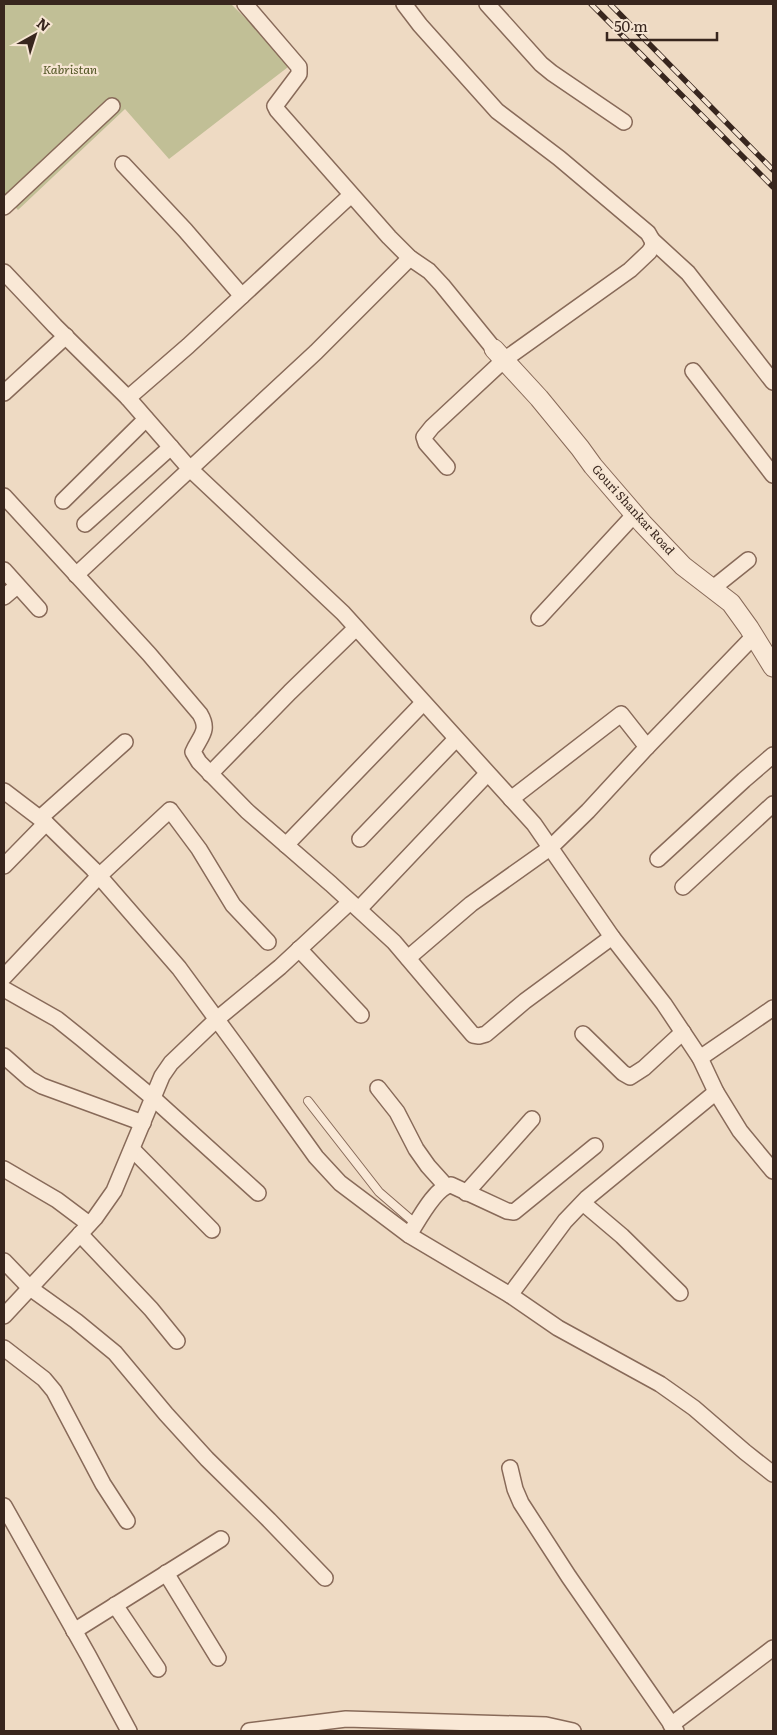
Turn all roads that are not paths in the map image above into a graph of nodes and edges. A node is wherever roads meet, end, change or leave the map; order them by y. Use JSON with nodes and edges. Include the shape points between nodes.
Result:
{"nodes":[{"id":1,"x":245,"y":4,"type":"edge"},
{"id":2,"x":404,"y":4,"type":"edge"},
{"id":3,"x":487,"y":4,"type":"edge"},
{"id":4,"x":112,"y":106,"type":"dead end"},
{"id":5,"x":624,"y":122,"type":"dead end"},
{"id":6,"x":123,"y":164,"type":"dead end"},
{"id":7,"x":351,"y":195,"type":"junction"},
{"id":8,"x":4,"y":207,"type":"edge"},
{"id":9,"x":652,"y":240,"type":"junction"},
{"id":10,"x":410,"y":258,"type":"junction"},
{"id":11,"x":4,"y":272,"type":"edge"},
{"id":12,"x":242,"y":296,"type":"junction"},
{"id":13,"x":66,"y":336,"type":"junction"},
{"id":14,"x":500,"y":354,"type":"junction"},
{"id":15,"x":693,"y":371,"type":"dead end"},
{"id":16,"x":773,"y":382,"type":"edge"},
{"id":17,"x":4,"y":393,"type":"edge"},
{"id":18,"x":128,"y":398,"type":"junction"},
{"id":19,"x":146,"y":419,"type":"junction"},
{"id":20,"x":171,"y":447,"type":"junction"},
{"id":21,"x":447,"y":467,"type":"dead end"},
{"id":22,"x":190,"y":469,"type":"junction"},
{"id":23,"x":773,"y":475,"type":"edge"},
{"id":24,"x":4,"y":496,"type":"edge"},
{"id":25,"x":63,"y":501,"type":"dead end"},
{"id":26,"x":634,"y":515,"type":"junction"},
{"id":27,"x":85,"y":524,"type":"dead end"},
{"id":28,"x":748,"y":560,"type":"dead end"},
{"id":29,"x":4,"y":570,"type":"edge"},
{"id":30,"x":76,"y":575,"type":"junction"},
{"id":31,"x":17,"y":586,"type":"junction"},
{"id":32,"x":712,"y":588,"type":"junction"},
{"id":33,"x":4,"y":597,"type":"edge"},
{"id":34,"x":39,"y":609,"type":"dead end"},
{"id":35,"x":538,"y":618,"type":"dead end"},
{"id":36,"x":356,"y":628,"type":"junction"},
{"id":37,"x":754,"y":636,"type":"junction"},
{"id":38,"x":773,"y":667,"type":"edge"},
{"id":39,"x":423,"y":703,"type":"junction"},
{"id":40,"x":456,"y":739,"type":"junction"},
{"id":41,"x":124,"y":742,"type":"dead end"},
{"id":42,"x":647,"y":747,"type":"junction"},
{"id":43,"x":771,"y":760,"type":"edge"},
{"id":44,"x":210,"y":774,"type":"junction"},
{"id":45,"x":488,"y":774,"type":"junction"},
{"id":46,"x":4,"y":791,"type":"edge"},
{"id":47,"x":510,"y":800,"type":"junction"},
{"id":48,"x":773,"y":804,"type":"edge"},
{"id":49,"x":43,"y":821,"type":"junction"},
{"id":50,"x":360,"y":839,"type":"dead end"},
{"id":51,"x":286,"y":844,"type":"junction"},
{"id":52,"x":550,"y":848,"type":"junction"},
{"id":53,"x":658,"y":859,"type":"dead end"},
{"id":54,"x":4,"y":866,"type":"edge"},
{"id":55,"x":99,"y":876,"type":"junction"},
{"id":56,"x":683,"y":887,"type":"dead end"},
{"id":57,"x":354,"y":905,"type":"junction"},
{"id":58,"x":612,"y":937,"type":"junction"},
{"id":59,"x":268,"y":942,"type":"dead end"},
{"id":60,"x":299,"y":949,"type":"junction"},
{"id":61,"x":408,"y":958,"type":"junction"},
{"id":62,"x":4,"y":977,"type":"edge"},
{"id":63,"x":4,"y":989,"type":"edge"},
{"id":64,"x":773,"y":1008,"type":"edge"},
{"id":65,"x":360,"y":1015,"type":"dead end"},
{"id":66,"x":217,"y":1019,"type":"junction"},
{"id":67,"x":683,"y":1032,"type":"junction"},
{"id":68,"x":583,"y":1034,"type":"dead end"},
{"id":69,"x":4,"y":1056,"type":"edge"},
{"id":70,"x":700,"y":1058,"type":"junction"},
{"id":71,"x":378,"y":1088,"type":"dead end"},
{"id":72,"x":716,"y":1092,"type":"junction"},
{"id":73,"x":152,"y":1098,"type":"junction"},
{"id":74,"x":308,"y":1101,"type":"dead end"},
{"id":75,"x":532,"y":1119,"type":"dead end"},
{"id":76,"x":143,"y":1123,"type":"junction"},
{"id":77,"x":595,"y":1146,"type":"dead end"},
{"id":78,"x":132,"y":1149,"type":"junction"},
{"id":79,"x":4,"y":1169,"type":"edge"},
{"id":80,"x":773,"y":1171,"type":"edge"},
{"id":81,"x":446,"y":1186,"type":"junction"},
{"id":82,"x":258,"y":1193,"type":"dead end"},
{"id":83,"x":466,"y":1193,"type":"junction"},
{"id":84,"x":582,"y":1203,"type":"junction"},
{"id":85,"x":84,"y":1229,"type":"junction"},
{"id":86,"x":413,"y":1229,"type":"junction"},
{"id":87,"x":212,"y":1230,"type":"dead end"},
{"id":88,"x":4,"y":1261,"type":"edge"},
{"id":89,"x":30,"y":1288,"type":"junction"},
{"id":90,"x":680,"y":1292,"type":"dead end"},
{"id":91,"x":510,"y":1295,"type":"junction"},
{"id":92,"x":4,"y":1316,"type":"edge"},
{"id":93,"x":177,"y":1342,"type":"dead end"},
{"id":94,"x":4,"y":1348,"type":"edge"},
{"id":95,"x":510,"y":1468,"type":"dead end"},
{"id":96,"x":773,"y":1474,"type":"edge"},
{"id":97,"x":4,"y":1506,"type":"edge"},
{"id":98,"x":127,"y":1521,"type":"dead end"},
{"id":99,"x":221,"y":1539,"type":"dead end"},
{"id":100,"x":166,"y":1573,"type":"junction"},
{"id":101,"x":325,"y":1578,"type":"dead end"},
{"id":102,"x":116,"y":1605,"type":"junction"},
{"id":103,"x":74,"y":1631,"type":"junction"},
{"id":104,"x":773,"y":1648,"type":"edge"},
{"id":105,"x":218,"y":1658,"type":"dead end"},
{"id":106,"x":158,"y":1670,"type":"dead end"},
{"id":107,"x":408,"y":1726,"type":"edge"},
{"id":108,"x":674,"y":1728,"type":"edge"},
{"id":109,"x":129,"y":1731,"type":"edge"},
{"id":110,"x":250,"y":1731,"type":"edge"},
{"id":111,"x":574,"y":1731,"type":"edge"}],
"edges":[{"from":1,"to":7,"type":"street","via":[[299,67],[299,74],[275,106],[277,110]]},
{"from":2,"to":9,"type":"street","via":[[497,111],[559,158],[648,233]]},
{"from":3,"to":5,"type":"street","via":[[552,74]]},
{"from":4,"to":8,"type":"street"},
{"from":6,"to":12,"type":"street","via":[[186,230]]},
{"from":7,"to":10,"type":"street"},
{"from":7,"to":12,"type":"street"},
{"from":9,"to":14,"type":"street","via":[[650,252],[630,270]]},
{"from":9,"to":16,"type":"street","via":[[688,273]]},
{"from":10,"to":14,"type":"street","via":[[429,271]]},
{"from":10,"to":22,"type":"street","via":[[316,352]]},
{"from":11,"to":13,"type":"street"},
{"from":12,"to":18,"type":"street"},
{"from":13,"to":17,"type":"street"},
{"from":13,"to":18,"type":"street"},
{"from":14,"to":21,"type":"street","via":[[424,437],[426,444]]},
{"from":14,"to":26,"type":"street","name":"Gouri Shankar Road"},
{"from":15,"to":23,"type":"street"},
{"from":18,"to":19,"type":"street"},
{"from":19,"to":20,"type":"street"},
{"from":19,"to":25,"type":"street"},
{"from":20,"to":22,"type":"street"},
{"from":20,"to":27,"type":"street"},
{"from":22,"to":30,"type":"street"},
{"from":22,"to":36,"type":"street","via":[[344,613]]},
{"from":24,"to":30,"type":"street"},
{"from":26,"to":32,"type":"street","name":"Gouri Shankar Road","via":[[683,566]]},
{"from":26,"to":35,"type":"street"},
{"from":28,"to":32,"type":"street"},
{"from":29,"to":31,"type":"street"},
{"from":30,"to":44,"type":"street","via":[[200,714],[206,724],[193,752]]},
{"from":31,"to":33,"type":"street"},
{"from":31,"to":34,"type":"street"},
{"from":32,"to":37,"type":"street","name":"Gouri Shankar Road","via":[[731,603]]},
{"from":36,"to":39,"type":"street"},
{"from":36,"to":44,"type":"street"},
{"from":37,"to":38,"type":"street","name":"Gouri Shankar Road"},
{"from":37,"to":42,"type":"street"},
{"from":39,"to":40,"type":"street"},
{"from":39,"to":51,"type":"street"},
{"from":40,"to":45,"type":"street"},
{"from":40,"to":50,"type":"street"},
{"from":41,"to":49,"type":"street"},
{"from":42,"to":47,"type":"street","via":[[621,714]]},
{"from":42,"to":52,"type":"street"},
{"from":43,"to":53,"type":"street","via":[[744,780]]},
{"from":44,"to":51,"type":"street"},
{"from":45,"to":47,"type":"street"},
{"from":45,"to":57,"type":"street"},
{"from":46,"to":49,"type":"street"},
{"from":47,"to":52,"type":"street","via":[[534,824]]},
{"from":48,"to":56,"type":"street"},
{"from":49,"to":54,"type":"street"},
{"from":49,"to":55,"type":"street"},
{"from":51,"to":57,"type":"street"},
{"from":52,"to":58,"type":"street"},
{"from":52,"to":61,"type":"street","via":[[471,904]]},
{"from":55,"to":59,"type":"street","via":[[170,810],[199,849],[233,905]]},
{"from":55,"to":62,"type":"street"},
{"from":55,"to":66,"type":"street","via":[[179,968]]},
{"from":57,"to":60,"type":"street"},
{"from":57,"to":61,"type":"street"},
{"from":58,"to":61,"type":"street","via":[[494,1028],[479,1036],[466,1029]]},
{"from":58,"to":67,"type":"street"},
{"from":60,"to":65,"type":"street"},
{"from":60,"to":66,"type":"street"},
{"from":63,"to":73,"type":"street","via":[[57,1020]]},
{"from":64,"to":70,"type":"street"},
{"from":66,"to":73,"type":"street","via":[[171,1063]]},
{"from":66,"to":86,"type":"street","via":[[316,1158],[340,1183]]},
{"from":67,"to":68,"type":"street","via":[[630,1077],[623,1074]]},
{"from":67,"to":70,"type":"street"},
{"from":69,"to":76,"type":"street","via":[[42,1086]]},
{"from":70,"to":72,"type":"street"},
{"from":71,"to":81,"type":"street","via":[[397,1112],[416,1149]]},
{"from":72,"to":80,"type":"street","via":[[740,1130]]},
{"from":72,"to":84,"type":"street"},
{"from":73,"to":76,"type":"street"},
{"from":73,"to":82,"type":"street"},
{"from":74,"to":86,"type":"lane","via":[[379,1192]]},
{"from":75,"to":83,"type":"street"},
{"from":76,"to":78,"type":"street"},
{"from":77,"to":83,"type":"street","via":[[514,1212]]},
{"from":78,"to":85,"type":"street","via":[[114,1191]]},
{"from":78,"to":87,"type":"street"},
{"from":79,"to":85,"type":"street","via":[[57,1200]]},
{"from":81,"to":83,"type":"street","via":[[451,1185]]},
{"from":81,"to":86,"type":"street"},
{"from":84,"to":90,"type":"street"},
{"from":84,"to":91,"type":"street"},
{"from":85,"to":89,"type":"street"},
{"from":85,"to":93,"type":"street"},
{"from":86,"to":91,"type":"street"},
{"from":88,"to":89,"type":"street"},
{"from":89,"to":92,"type":"street"},
{"from":89,"to":101,"type":"street","via":[[76,1320],[115,1353],[207,1459]]},
{"from":91,"to":96,"type":"street","via":[[558,1328],[667,1389]]},
{"from":94,"to":98,"type":"street","via":[[44,1379],[54,1391],[103,1484]]},
{"from":95,"to":108,"type":"street","via":[[521,1503]]},
{"from":97,"to":103,"type":"street"},
{"from":99,"to":100,"type":"street"},
{"from":100,"to":102,"type":"street"},
{"from":100,"to":105,"type":"street"},
{"from":102,"to":103,"type":"street"},
{"from":102,"to":106,"type":"street"},
{"from":103,"to":109,"type":"street"},
{"from":104,"to":108,"type":"street"},
{"from":107,"to":110,"type":"street","via":[[346,1719]]},
{"from":107,"to":111,"type":"street","via":[[546,1725]]}]}
